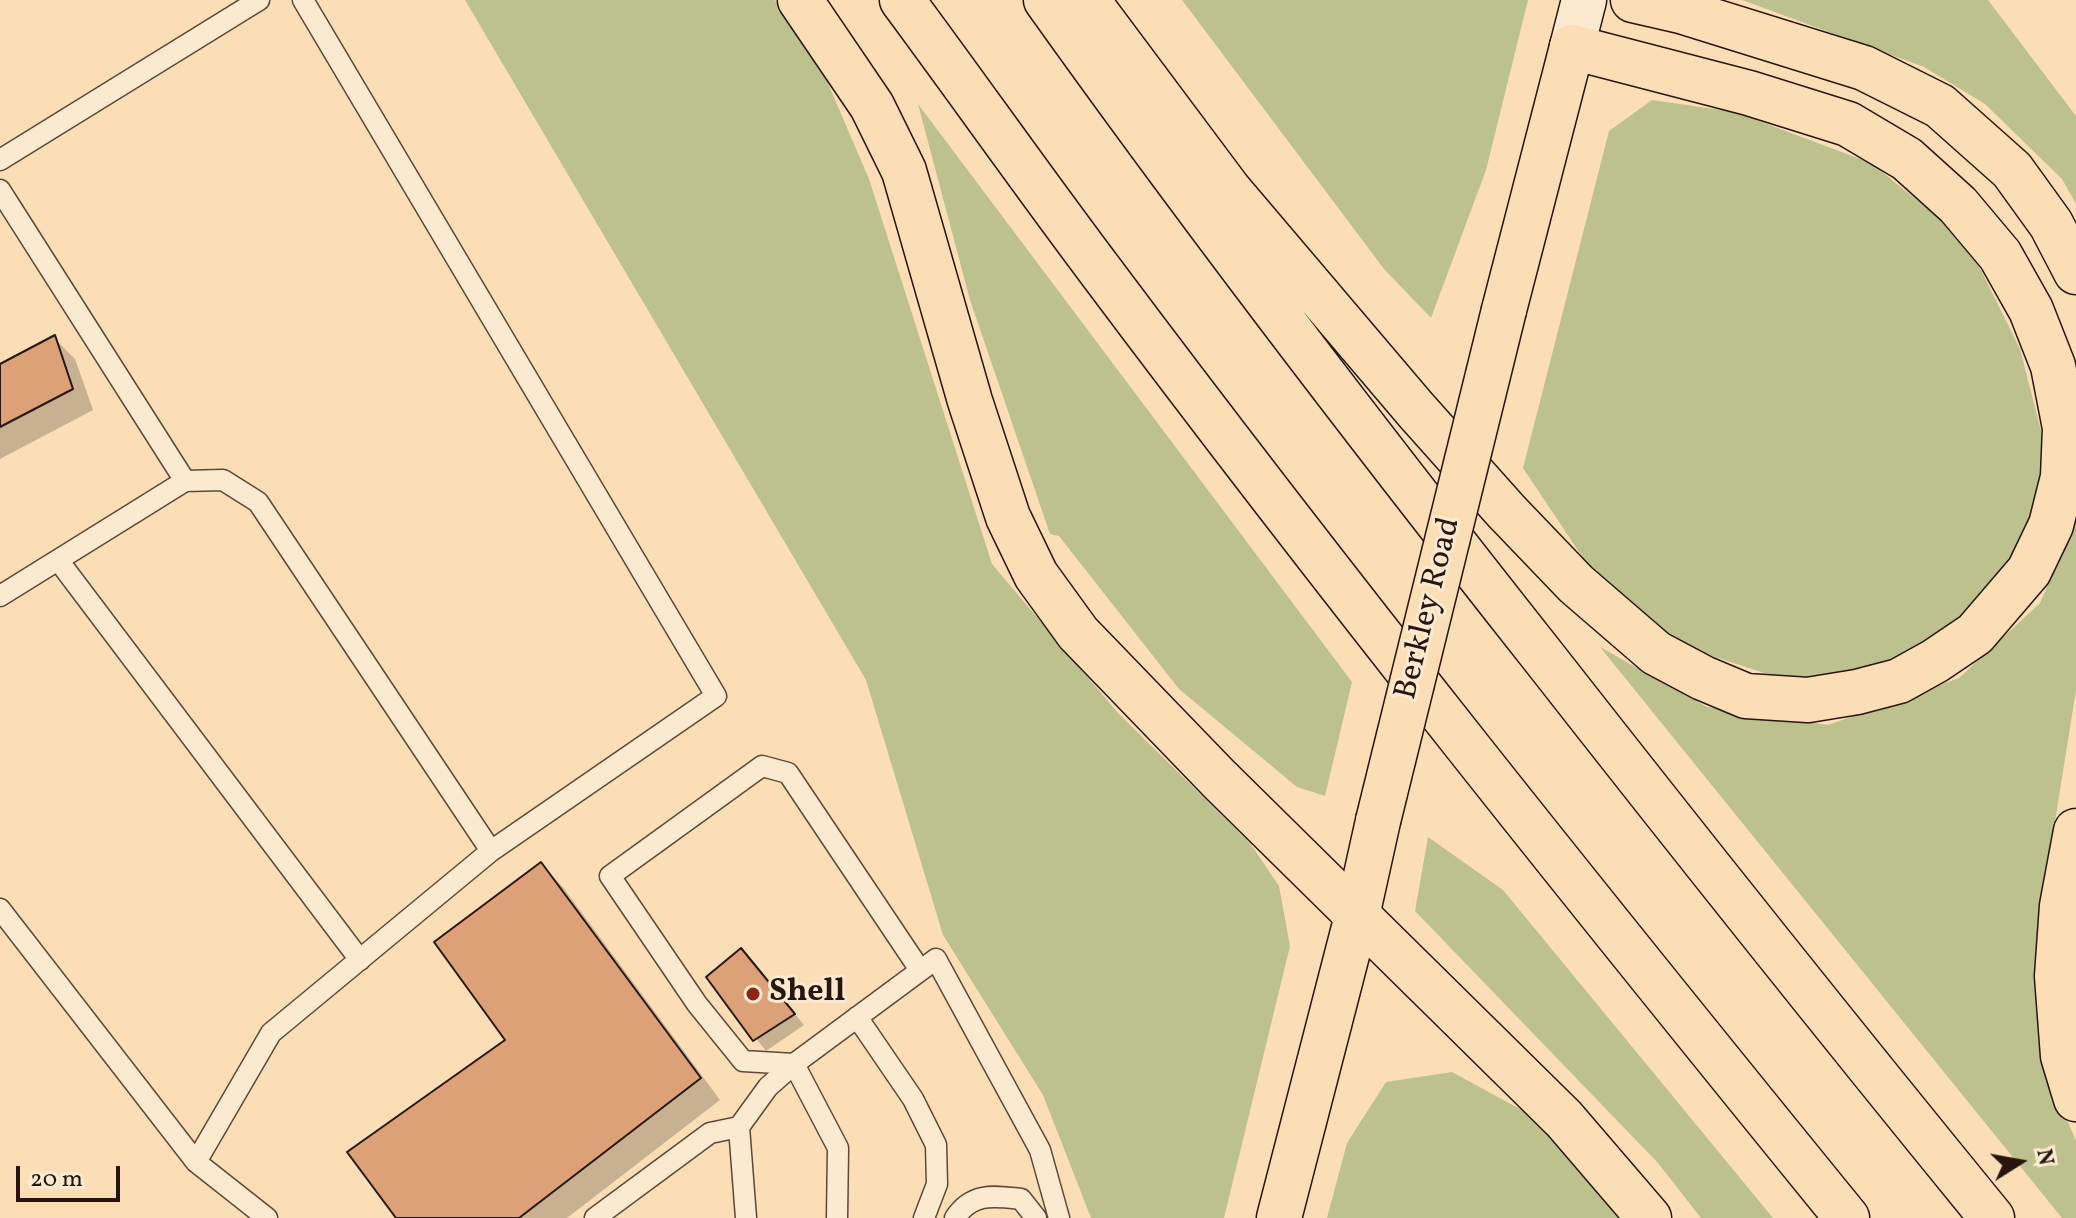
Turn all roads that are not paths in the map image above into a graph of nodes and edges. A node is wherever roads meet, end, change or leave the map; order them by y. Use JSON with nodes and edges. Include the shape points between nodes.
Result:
{"nodes":[{"id":1,"x":259,"y":0,"type":"edge"},
{"id":2,"x":303,"y":0,"type":"edge"},
{"id":3,"x":800,"y":0,"type":"edge"},
{"id":4,"x":902,"y":0,"type":"edge"},
{"id":5,"x":1046,"y":0,"type":"edge"},
{"id":6,"x":1087,"y":0,"type":"edge"},
{"id":7,"x":1584,"y":0,"type":"edge"},
{"id":8,"x":1633,"y":0,"type":"edge"},
{"id":9,"x":1572,"y":47,"type":"junction"},
{"id":10,"x":0,"y":160,"type":"edge"},
{"id":11,"x":0,"y":190,"type":"edge"},
{"id":12,"x":2076,"y":272,"type":"edge"},
{"id":13,"x":185,"y":481,"type":"junction"},
{"id":14,"x":58,"y":560,"type":"junction"},
{"id":15,"x":0,"y":596,"type":"edge"},
{"id":16,"x":2076,"y":831,"type":"edge"},
{"id":17,"x":491,"y":851,"type":"junction"},
{"id":18,"x":0,"y":909,"type":"edge"},
{"id":19,"x":1357,"y":916,"type":"junction"},
{"id":20,"x":360,"y":960,"type":"junction"},
{"id":21,"x":928,"y":965,"type":"junction"},
{"id":22,"x":857,"y":1017,"type":"junction"},
{"id":23,"x":794,"y":1064,"type":"junction"},
{"id":24,"x":2076,"y":1099,"type":"edge"},
{"id":25,"x":739,"y":1127,"type":"junction"},
{"id":26,"x":196,"y":1162,"type":"junction"},
{"id":27,"x":267,"y":1218,"type":"edge"},
{"id":28,"x":595,"y":1218,"type":"edge"},
{"id":29,"x":746,"y":1218,"type":"edge"},
{"id":30,"x":837,"y":1218,"type":"edge"},
{"id":31,"x":924,"y":1218,"type":"edge"},
{"id":32,"x":955,"y":1218,"type":"edge"},
{"id":33,"x":1036,"y":1218,"type":"edge"},
{"id":34,"x":1059,"y":1218,"type":"edge"},
{"id":35,"x":1279,"y":1218,"type":"edge"},
{"id":36,"x":1649,"y":1218,"type":"edge"},
{"id":37,"x":1847,"y":1218,"type":"edge"},
{"id":38,"x":1992,"y":1218,"type":"edge"}],
"edges":[{"from":1,"to":10,"type":"lane"},
{"from":2,"to":17,"type":"lane","via":[[716,696]]},
{"from":3,"to":19,"type":"main road","via":[[872,106],[904,171],[970,401],[1003,502],[1036,575],[1078,633]]},
{"from":4,"to":37,"type":"main road","via":[[1275,499]]},
{"from":5,"to":38,"type":"main road","via":[[1165,167],[1385,456],[1791,973]]},
{"from":6,"to":9,"type":"main road","via":[[1229,190],[1415,409],[1576,584],[1656,653],[1746,696],[1808,700],[1899,681],[1975,634],[2029,571],[2051,525],[2063,477],[2065,428],[2053,366],[2031,310],[2000,255],[1958,205],[1907,159],[1848,124]]},
{"from":7,"to":9,"type":"main road","name":"Berkley Road"},
{"from":8,"to":12,"type":"main road","via":[[1864,68],[1940,106],[2012,170],[2051,224]]},
{"from":9,"to":19,"type":"main road","name":"Berkley Road","bridge":true},
{"from":11,"to":13,"type":"lane"},
{"from":13,"to":14,"type":"lane"},
{"from":13,"to":17,"type":"lane","via":[[223,480],[258,502]]},
{"from":14,"to":15,"type":"lane"},
{"from":14,"to":20,"type":"lane"},
{"from":16,"to":24,"type":"main road","via":[[2062,906],[2057,976],[2063,1056]]},
{"from":17,"to":20,"type":"lane"},
{"from":18,"to":26,"type":"lane"},
{"from":19,"to":35,"type":"main road","name":"Berkley Road"},
{"from":19,"to":36,"type":"main road","via":[[1564,1119]]},
{"from":20,"to":26,"type":"lane","via":[[271,1033]]},
{"from":21,"to":22,"type":"lane"},
{"from":21,"to":23,"type":"lane","via":[[788,773],[762,766],[610,876],[697,1004],[743,1061]]},
{"from":21,"to":34,"type":"lane","via":[[1040,1150]]},
{"from":22,"to":23,"type":"lane"},
{"from":22,"to":31,"type":"lane","via":[[913,1099],[936,1145],[937,1184]]},
{"from":23,"to":25,"type":"lane","via":[[768,1087]]},
{"from":23,"to":30,"type":"lane","via":[[838,1148]]},
{"from":25,"to":28,"type":"lane","via":[[710,1133]]},
{"from":25,"to":29,"type":"lane"},
{"from":26,"to":27,"type":"lane"},
{"from":32,"to":33,"type":"lane","via":[[963,1206],[989,1195],[1021,1199]]}]}
